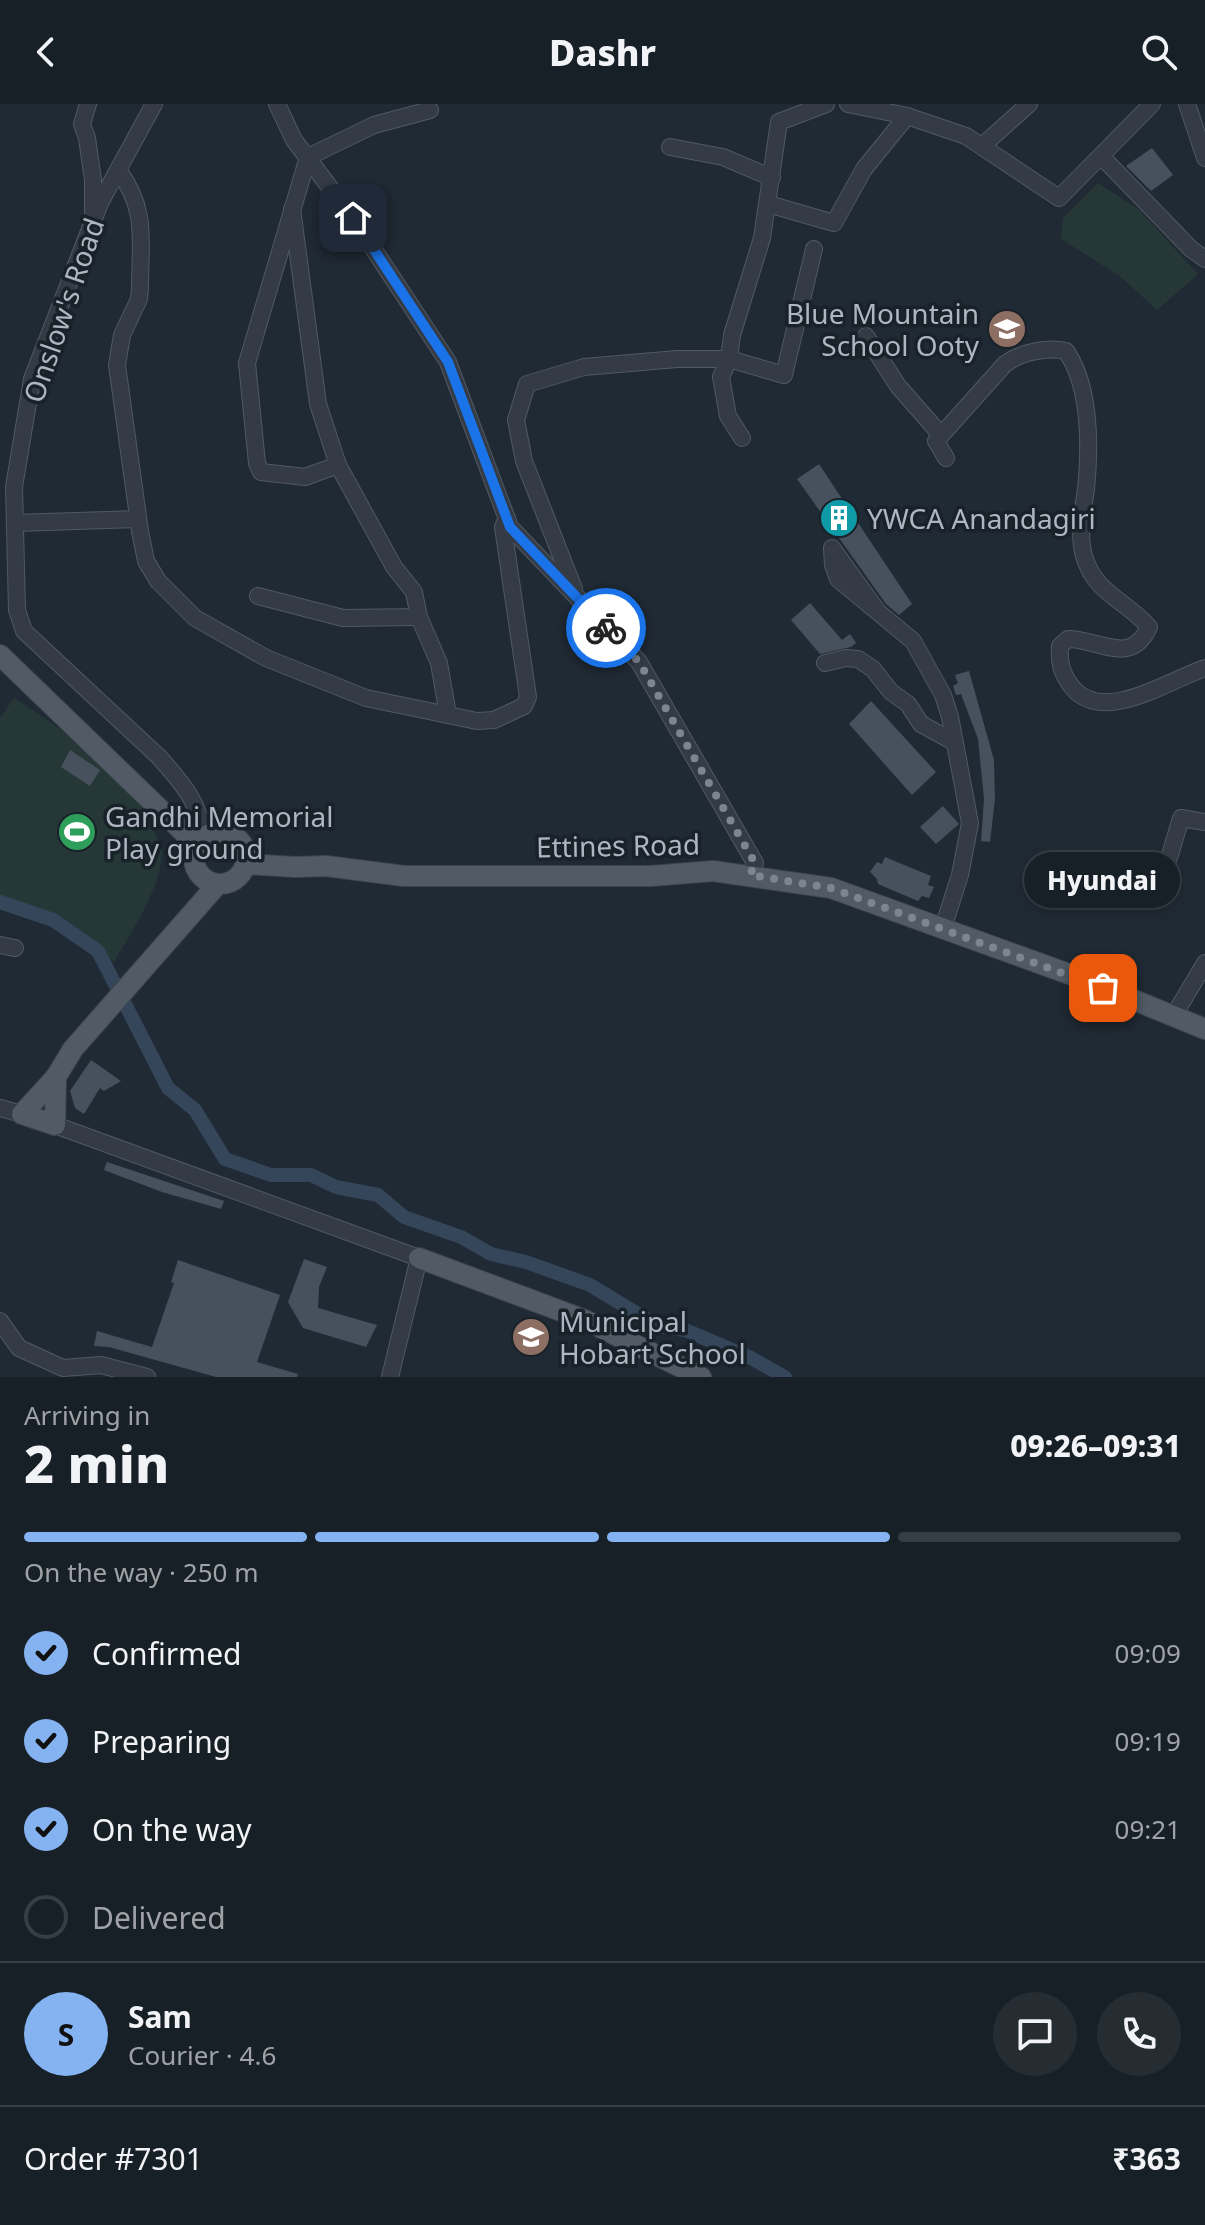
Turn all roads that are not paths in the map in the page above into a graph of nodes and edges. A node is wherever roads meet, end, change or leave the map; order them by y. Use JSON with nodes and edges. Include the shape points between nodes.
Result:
{"nodes":[{"id":1,"x":88,"y":104,"type":"edge"},
{"id":2,"x":154,"y":104,"type":"edge"},
{"id":3,"x":277,"y":104,"type":"edge"},
{"id":4,"x":826,"y":104,"type":"edge"},
{"id":5,"x":848,"y":104,"type":"edge"},
{"id":6,"x":1029,"y":104,"type":"edge"},
{"id":7,"x":1152,"y":104,"type":"edge"},
{"id":8,"x":1187,"y":104,"type":"edge"},
{"id":9,"x":430,"y":110,"type":"dead end"},
{"id":10,"x":907,"y":116,"type":"junction"},
{"id":11,"x":982,"y":146,"type":"junction"},
{"id":12,"x":670,"y":147,"type":"dead end"},
{"id":13,"x":1101,"y":156,"type":"junction"},
{"id":14,"x":308,"y":157,"type":"junction"},
{"id":15,"x":1205,"y":158,"type":"edge"},
{"id":16,"x":118,"y":170,"type":"junction"},
{"id":17,"x":772,"y":178,"type":"junction"},
{"id":18,"x":768,"y":204,"type":"junction"},
{"id":19,"x":292,"y":209,"type":"junction"},
{"id":20,"x":93,"y":222,"type":"junction"},
{"id":21,"x":814,"y":249,"type":"dead end"},
{"id":22,"x":1205,"y":259,"type":"edge"},
{"id":23,"x":866,"y":336,"type":"dead end"},
{"id":24,"x":729,"y":359,"type":"junction"},
{"id":25,"x":941,"y":435,"type":"junction"},
{"id":26,"x":742,"y":438,"type":"dead end"},
{"id":27,"x":946,"y":458,"type":"dead end"},
{"id":28,"x":338,"y":465,"type":"junction"},
{"id":29,"x":507,"y":518,"type":"junction"},
{"id":30,"x":138,"y":519,"type":"junction"},
{"id":31,"x":15,"y":523,"type":"junction"},
{"id":32,"x":258,"y":596,"type":"dead end"},
{"id":33,"x":577,"y":597,"type":"junction"},
{"id":34,"x":876,"y":609,"type":"dead end"},
{"id":35,"x":419,"y":617,"type":"junction"},
{"id":36,"x":0,"y":655,"type":"edge"},
{"id":37,"x":825,"y":663,"type":"dead end"},
{"id":38,"x":1205,"y":668,"type":"edge"},
{"id":39,"x":448,"y":715,"type":"junction"},
{"id":40,"x":954,"y":742,"type":"junction"},
{"id":41,"x":1205,"y":822,"type":"edge"},
{"id":42,"x":200,"y":841,"type":"junction"},
{"id":43,"x":246,"y":864,"type":"junction"},
{"id":44,"x":1166,"y":868,"type":"dead end"},
{"id":45,"x":750,"y":875,"type":"junction"},
{"id":46,"x":217,"y":885,"type":"junction"},
{"id":47,"x":943,"y":928,"type":"junction"},
{"id":48,"x":1205,"y":963,"type":"edge"},
{"id":49,"x":1173,"y":1017,"type":"junction"},
{"id":50,"x":1205,"y":1029,"type":"edge"},
{"id":51,"x":56,"y":1077,"type":"junction"},
{"id":52,"x":0,"y":1108,"type":"edge"},
{"id":53,"x":22,"y":1114,"type":"junction"},
{"id":54,"x":55,"y":1125,"type":"junction"},
{"id":55,"x":419,"y":1258,"type":"junction"},
{"id":56,"x":0,"y":1322,"type":"edge"},
{"id":57,"x":672,"y":1370,"type":"edge"},
{"id":58,"x":62,"y":1372,"type":"edge"},
{"id":59,"x":147,"y":1377,"type":"edge"},
{"id":60,"x":390,"y":1377,"type":"edge"},
{"id":61,"x":701,"y":1377,"type":"edge"}],
"edges":[{"from":1,"to":20,"type":"street","via":[[82,124],[93,180]]},
{"from":2,"to":16,"type":"street","name":"Onslow's Road"},
{"from":3,"to":14,"type":"street"},
{"from":4,"to":17,"type":"street","via":[[779,122]]},
{"from":5,"to":10,"type":"street"},
{"from":6,"to":11,"type":"street"},
{"from":7,"to":13,"type":"street"},
{"from":8,"to":15,"type":"street"},
{"from":9,"to":14,"type":"street","via":[[374,125]]},
{"from":10,"to":11,"type":"street"},
{"from":10,"to":18,"type":"street","via":[[864,169],[834,223]]},
{"from":11,"to":13,"type":"street","via":[[1059,198]]},
{"from":12,"to":17,"type":"street","via":[[723,157]]},
{"from":13,"to":22,"type":"street"},
{"from":14,"to":19,"type":"street"},
{"from":14,"to":29,"type":"street","via":[[448,362]]},
{"from":16,"to":20,"type":"street","name":"Onslow's Road"},
{"from":16,"to":30,"type":"street","via":[[140,211],[139,299],[122,335],[117,365]]},
{"from":17,"to":18,"type":"street"},
{"from":18,"to":24,"type":"street"},
{"from":19,"to":28,"type":"street","via":[[318,404]]},
{"from":19,"to":28,"type":"street","via":[[247,363],[257,463],[261,472],[305,477]]},
{"from":20,"to":31,"type":"street","name":"Onslow's Road","via":[[32,379],[14,487]]},
{"from":21,"to":24,"type":"street","via":[[784,375]]},
{"from":23,"to":25,"type":"street","via":[[898,386]]},
{"from":24,"to":26,"type":"street","via":[[721,377],[728,416]]},
{"from":24,"to":33,"type":"street","via":[[584,367],[527,384],[516,420],[524,461]]},
{"from":25,"to":27,"type":"street","via":[[936,441]]},
{"from":25,"to":38,"type":"street","via":[[1015,356],[1066,351],[1075,364],[1086,426],[1084,556],[1108,596],[1149,627],[1135,647],[1107,648],[1068,639],[1060,646],[1065,678],[1091,699],[1115,701],[1156,691]]},
{"from":28,"to":35,"type":"street","via":[[394,567],[414,592]]},
{"from":29,"to":33,"type":"street"},
{"from":29,"to":39,"type":"street","via":[[503,527],[528,697],[524,706],[494,720]]},
{"from":30,"to":31,"type":"street"},
{"from":30,"to":39,"type":"street","via":[[146,561],[195,618],[266,658],[366,698]]},
{"from":31,"to":42,"type":"street","name":"Onslow's Road","via":[[17,610],[24,631],[178,778],[195,800]]},
{"from":32,"to":35,"type":"street","via":[[343,618]]},
{"from":33,"to":45,"type":"street","via":[[639,662],[755,863]]},
{"from":34,"to":40,"type":"street","via":[[913,641],[943,695]]},
{"from":35,"to":39,"type":"street","via":[[439,663]]},
{"from":36,"to":42,"type":"main road"},
{"from":37,"to":40,"type":"street","via":[[858,659],[908,704],[921,724]]},
{"from":40,"to":47,"type":"street","via":[[970,823]]},
{"from":41,"to":44,"type":"street","via":[[1181,818]]},
{"from":42,"to":43,"type":"main road","via":[[218,831],[234,835],[245,847]]},
{"from":42,"to":46,"type":"main road","via":[[194,853],[196,870]]},
{"from":43,"to":45,"type":"main road","name":"Ettines Road","via":[[326,866],[404,876],[713,871]]},
{"from":43,"to":46,"type":"main road","via":[[239,878]]},
{"from":45,"to":47,"type":"main road","name":"Ettines Road","via":[[831,888]]},
{"from":46,"to":51,"type":"main road","via":[[73,1049]]},
{"from":47,"to":49,"type":"main road","name":"Ettines Road"},
{"from":48,"to":49,"type":"street"},
{"from":49,"to":50,"type":"main road","name":"Ettines Road"},
{"from":51,"to":53,"type":"main road"},
{"from":51,"to":54,"type":"main road"},
{"from":52,"to":53,"type":"street"},
{"from":53,"to":54,"type":"main road"},
{"from":54,"to":55,"type":"street"},
{"from":55,"to":57,"type":"main road","via":[[585,1320]]},
{"from":55,"to":60,"type":"street"},
{"from":56,"to":58,"type":"street","via":[[19,1348]]},
{"from":57,"to":61,"type":"main road"},
{"from":58,"to":59,"type":"street","via":[[101,1365]]}]}
